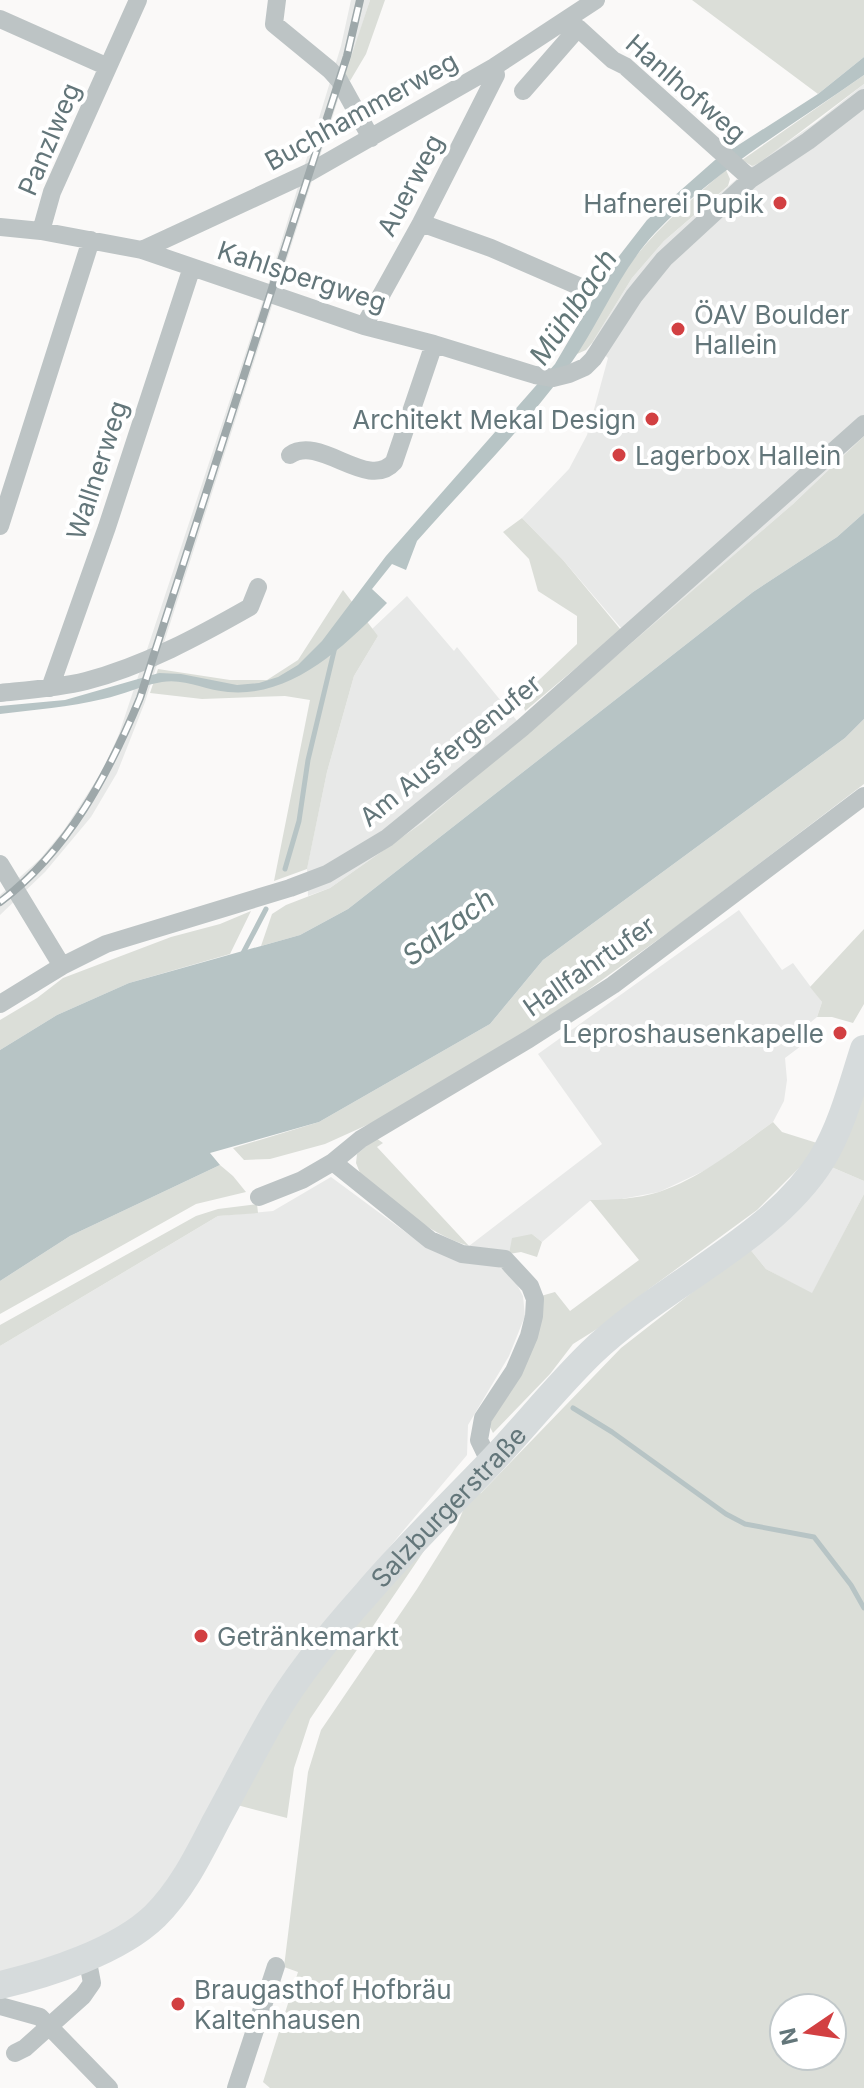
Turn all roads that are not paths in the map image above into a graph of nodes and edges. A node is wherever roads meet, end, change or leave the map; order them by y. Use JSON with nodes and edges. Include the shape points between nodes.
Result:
{"nodes":[{"id":1,"x":138,"y":0,"type":"edge"},
{"id":2,"x":277,"y":0,"type":"edge"},
{"id":3,"x":596,"y":0,"type":"edge"},
{"id":4,"x":0,"y":19,"type":"edge"},
{"id":5,"x":524,"y":47,"type":"junction"},
{"id":6,"x":545,"y":66,"type":"junction"},
{"id":7,"x":108,"y":67,"type":"junction"},
{"id":8,"x":494,"y":67,"type":"junction"},
{"id":9,"x":523,"y":91,"type":"dead end"},
{"id":10,"x":864,"y":98,"type":"edge"},
{"id":11,"x":371,"y":138,"type":"junction"},
{"id":12,"x":745,"y":174,"type":"junction"},
{"id":13,"x":421,"y":223,"type":"junction"},
{"id":14,"x":0,"y":227,"type":"edge"},
{"id":15,"x":41,"y":231,"type":"junction"},
{"id":16,"x":91,"y":240,"type":"junction"},
{"id":17,"x":142,"y":250,"type":"junction"},
{"id":18,"x":192,"y":267,"type":"junction"},
{"id":19,"x":583,"y":288,"type":"dead end"},
{"id":20,"x":364,"y":326,"type":"junction"},
{"id":21,"x":434,"y":344,"type":"junction"},
{"id":22,"x":864,"y":424,"type":"edge"},
{"id":23,"x":290,"y":455,"type":"dead end"},
{"id":24,"x":0,"y":526,"type":"edge"},
{"id":25,"x":258,"y":587,"type":"dead end"},
{"id":26,"x":50,"y":688,"type":"junction"},
{"id":27,"x":0,"y":693,"type":"edge"},
{"id":28,"x":864,"y":796,"type":"edge"},
{"id":29,"x":0,"y":864,"type":"edge"},
{"id":30,"x":62,"y":966,"type":"junction"},
{"id":31,"x":0,"y":1004,"type":"edge"},
{"id":32,"x":864,"y":1049,"type":"edge"},
{"id":33,"x":333,"y":1162,"type":"junction"},
{"id":34,"x":259,"y":1197,"type":"dead end"},
{"id":35,"x":490,"y":1463,"type":"junction"},
{"id":36,"x":87,"y":1957,"type":"junction"},
{"id":37,"x":276,"y":1966,"type":"dead end"},
{"id":38,"x":0,"y":1985,"type":"edge"},
{"id":39,"x":0,"y":2006,"type":"edge"},
{"id":40,"x":49,"y":2028,"type":"junction"},
{"id":41,"x":15,"y":2053,"type":"dead end"},
{"id":42,"x":109,"y":2088,"type":"edge"},
{"id":43,"x":236,"y":2088,"type":"edge"}],
"edges":[{"from":1,"to":7,"type":"street","name":"Panzlweg"},
{"from":2,"to":11,"type":"street","via":[[274,24],[339,80]]},
{"from":3,"to":5,"type":"street","name":"Buchhammerweg"},
{"from":4,"to":7,"type":"street","name":"Panzlweg"},
{"from":5,"to":6,"type":"street"},
{"from":5,"to":8,"type":"street","name":"Buchhammerweg"},
{"from":6,"to":9,"type":"street","name":"Hanlhofweg"},
{"from":6,"to":12,"type":"street","name":"Hanlhofweg","via":[[578,28]]},
{"from":7,"to":15,"type":"street","name":"Panzlweg","via":[[52,192]]},
{"from":8,"to":11,"type":"street","name":"Buchhammerweg"},
{"from":8,"to":13,"type":"street","name":"Auerweg","via":[[496,75]]},
{"from":10,"to":12,"type":"street","via":[[808,141]]},
{"from":11,"to":17,"type":"street","name":"Buchhammerweg"},
{"from":12,"to":21,"type":"street","name":"Kahlspergweg","via":[[664,259],[585,367],[553,378]]},
{"from":13,"to":19,"type":"street"},
{"from":13,"to":20,"type":"street","name":"Auerweg"},
{"from":14,"to":15,"type":"street","name":"Kahlspergweg"},
{"from":15,"to":16,"type":"street","name":"Kahlspergweg"},
{"from":16,"to":17,"type":"street","name":"Kahlspergweg"},
{"from":16,"to":24,"type":"street"},
{"from":17,"to":18,"type":"street","name":"Kahlspergweg"},
{"from":18,"to":20,"type":"street","name":"Kahlspergweg"},
{"from":18,"to":26,"type":"street","name":"Wallnerweg"},
{"from":20,"to":21,"type":"street","name":"Kahlspergweg"},
{"from":21,"to":23,"type":"street","via":[[388,469],[375,472],[310,450]]},
{"from":22,"to":30,"type":"street","name":"Am Ausfergenufer","via":[[522,728],[387,838],[327,874],[133,934]]},
{"from":25,"to":26,"type":"street","via":[[250,607],[154,657]]},
{"from":26,"to":27,"type":"street"},
{"from":28,"to":33,"type":"street","name":"Hallfahrtufer","via":[[613,985],[361,1139]]},
{"from":29,"to":30,"type":"street"},
{"from":30,"to":31,"type":"street","name":"Am Ausfergenufer"},
{"from":32,"to":35,"type":"main road","name":"Salzburgerstraße","via":[[834,1137],[792,1197],[592,1352]]},
{"from":33,"to":34,"type":"street","name":"Hallfahrtufer"},
{"from":33,"to":35,"type":"street","via":[[430,1240],[462,1254],[505,1259],[530,1286],[535,1308],[529,1336],[514,1371],[483,1418],[479,1440]]},
{"from":35,"to":36,"type":"main road","name":"Salzburgerstraße","via":[[326,1641],[274,1713],[172,1898],[151,1920]]},
{"from":36,"to":38,"type":"main road","name":"Salzburgerstraße"},
{"from":36,"to":40,"type":"street","via":[[92,1983]]},
{"from":37,"to":43,"type":"street"},
{"from":39,"to":40,"type":"street","via":[[40,2017]]},
{"from":40,"to":41,"type":"street"},
{"from":40,"to":42,"type":"street"}]}
